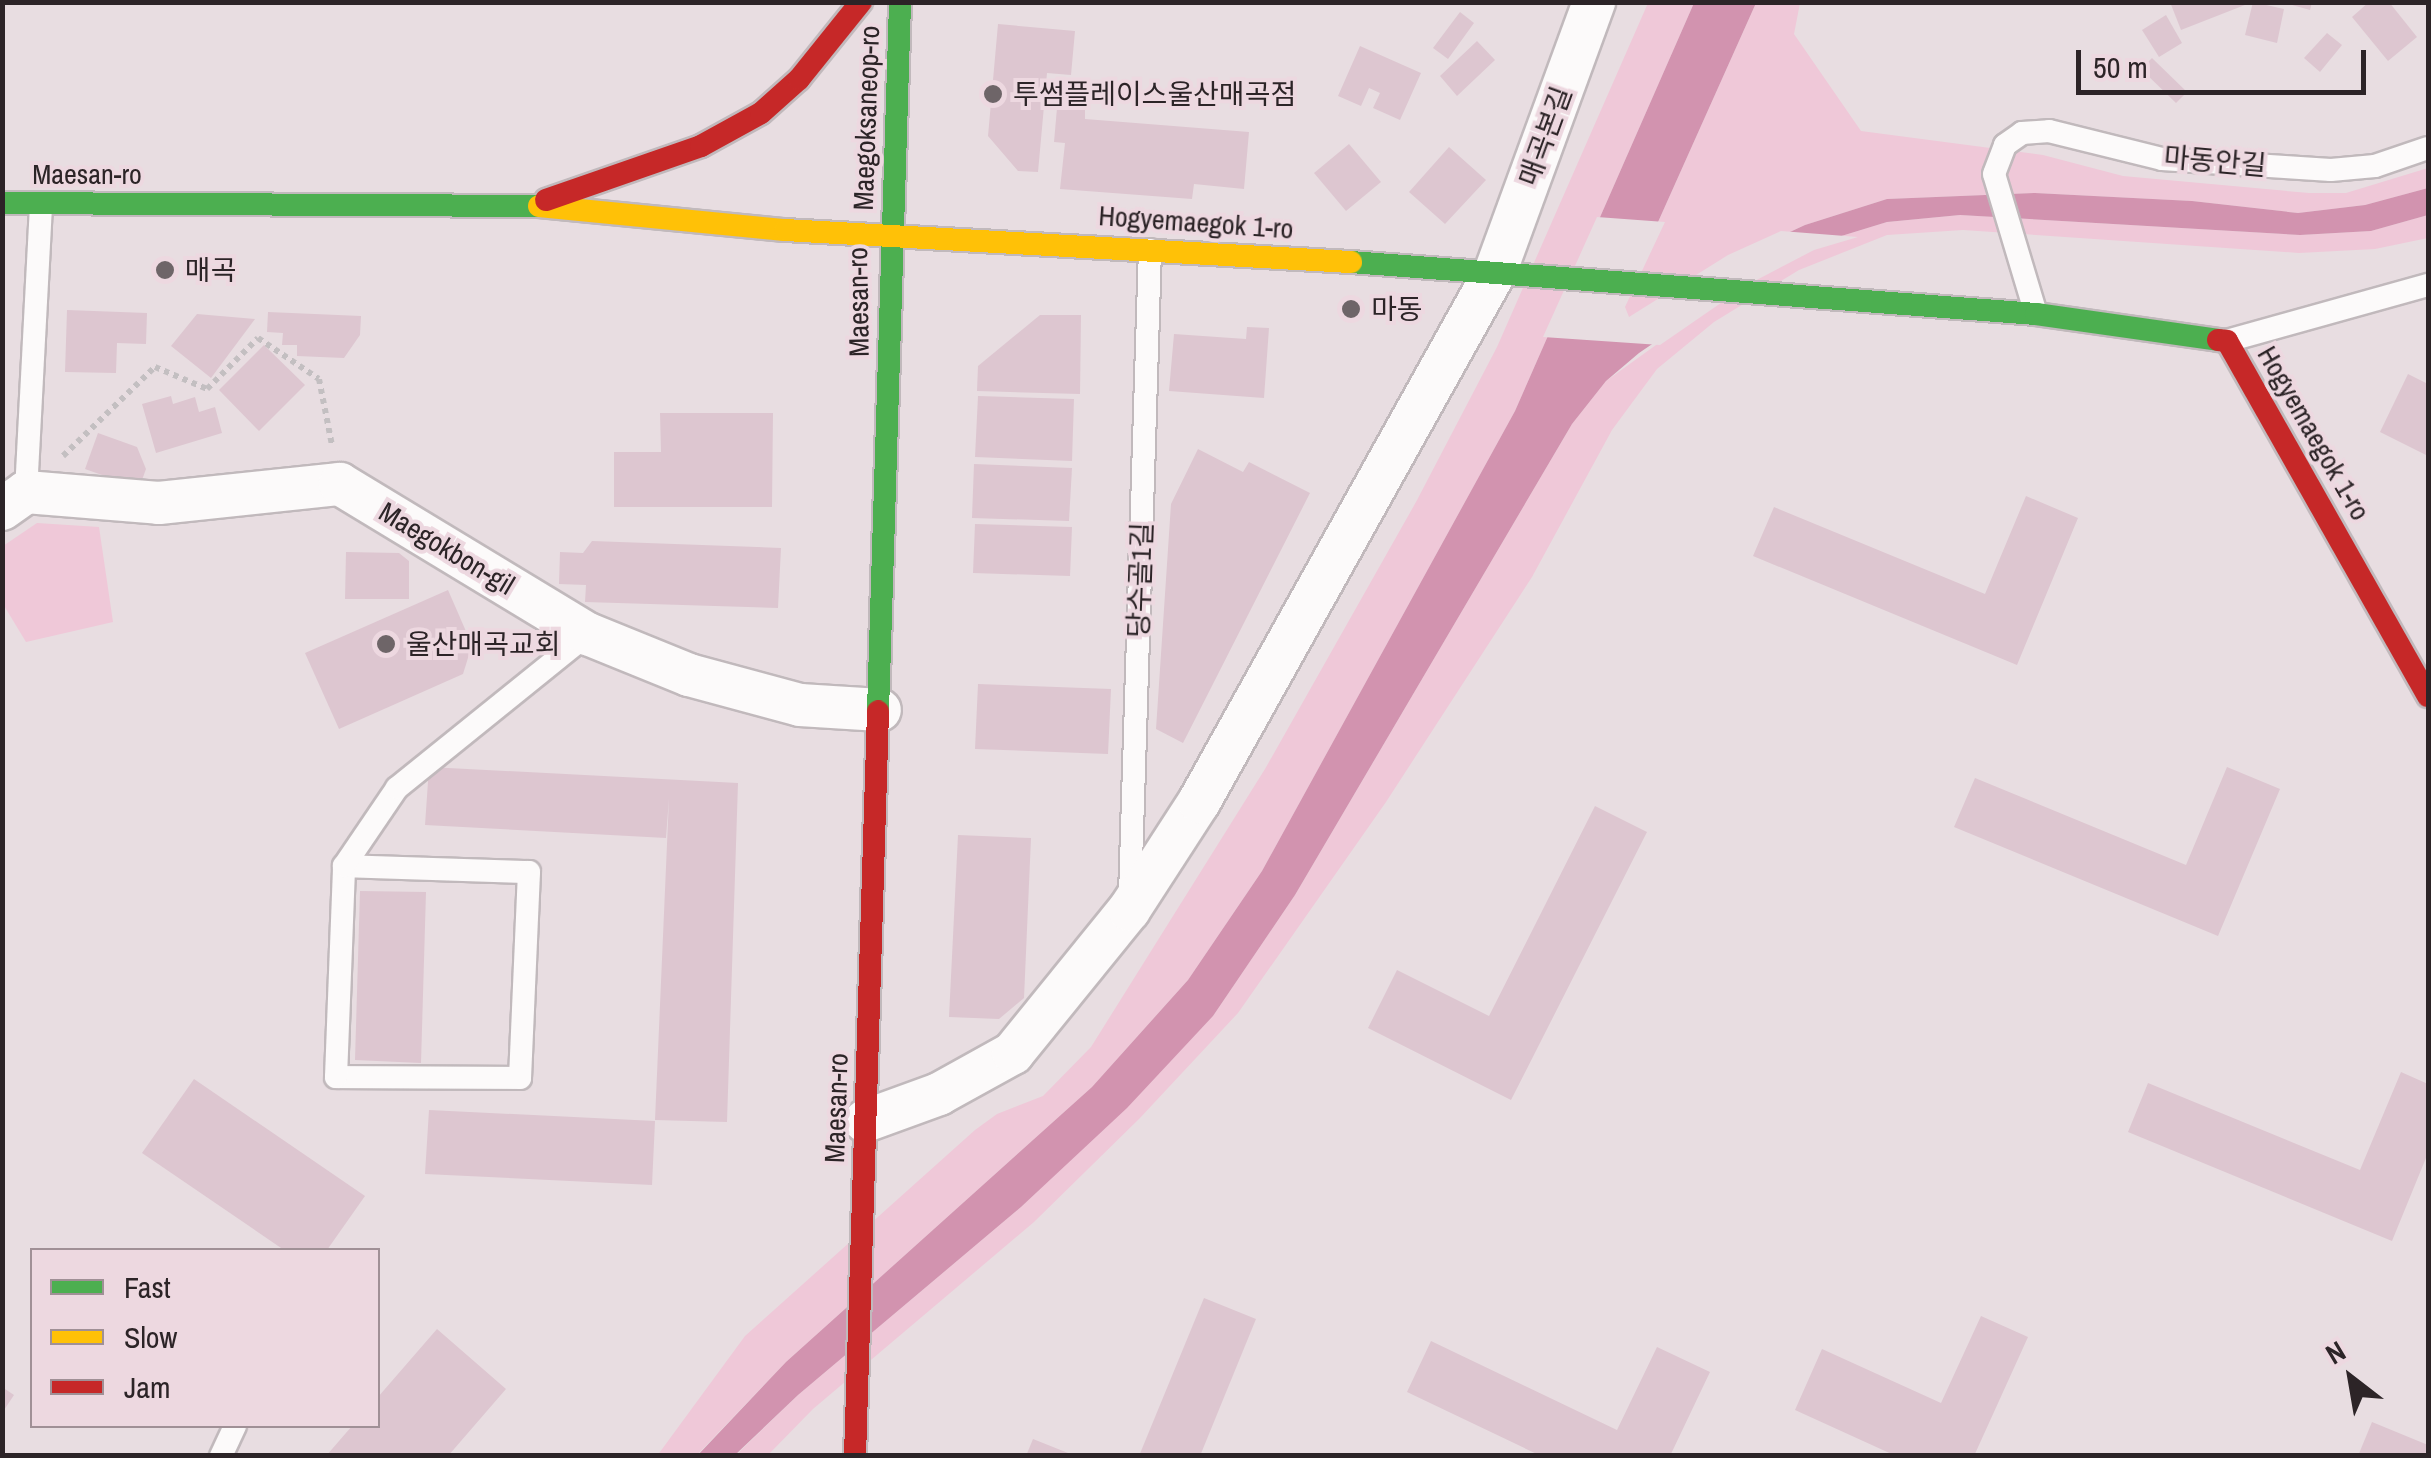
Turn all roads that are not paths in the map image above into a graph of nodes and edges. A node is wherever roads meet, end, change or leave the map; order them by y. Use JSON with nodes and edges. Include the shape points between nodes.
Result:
{"nodes":[{"id":1,"x":861,"y":2,"type":"edge"},
{"id":2,"x":900,"y":2,"type":"edge"},
{"id":3,"x":1594,"y":2,"type":"edge"},
{"id":4,"x":2428,"y":148,"type":"edge"},
{"id":5,"x":2,"y":203,"type":"edge"},
{"id":6,"x":41,"y":204,"type":"junction"},
{"id":7,"x":532,"y":205,"type":"junction"},
{"id":8,"x":892,"y":235,"type":"junction"},
{"id":9,"x":1150,"y":250,"type":"junction"},
{"id":10,"x":1496,"y":270,"type":"junction"},
{"id":11,"x":2428,"y":285,"type":"edge"},
{"id":12,"x":2036,"y":314,"type":"junction"},
{"id":13,"x":2227,"y":341,"type":"junction"},
{"id":14,"x":14,"y":500,"type":"edge"},
{"id":15,"x":588,"y":634,"type":"junction"},
{"id":16,"x":2428,"y":696,"type":"edge"},
{"id":17,"x":880,"y":710,"type":"junction"},
{"id":18,"x":344,"y":866,"type":"junction"},
{"id":19,"x":1129,"y":910,"type":"junction"},
{"id":20,"x":864,"y":1121,"type":"junction"},
{"id":21,"x":233,"y":1428,"type":"edge"},
{"id":22,"x":221,"y":1456,"type":"edge"},
{"id":23,"x":855,"y":1456,"type":"edge"}],
"edges":[{"from":1,"to":7,"type":"street","via":[[800,79],[760,113],[701,146]]},
{"from":2,"to":8,"type":"street","name":"Maegoksaneop-ro"},
{"from":3,"to":10,"type":"street","name":"매곡본길"},
{"from":4,"to":12,"type":"lane","name":"마동안길","via":[[2375,166],[2331,170],[2162,159],[2049,132],[2022,134],[2005,144],[1994,174]]},
{"from":5,"to":6,"type":"street","name":"Maesan-ro"},
{"from":6,"to":7,"type":"street","name":"Maesan-ro"},
{"from":6,"to":14,"type":"lane"},
{"from":7,"to":8,"type":"street","name":"Maesan-ro"},
{"from":8,"to":9,"type":"street","name":"Hogyemaegok 1-ro"},
{"from":8,"to":17,"type":"street","name":"Maesan-ro"},
{"from":9,"to":10,"type":"street","name":"Hogyemaegok 1-ro"},
{"from":9,"to":19,"type":"lane","name":"당수골1길"},
{"from":10,"to":12,"type":"street","name":"Hogyemaegok 1-ro"},
{"from":10,"to":19,"type":"street","name":"매곡본길","via":[[1199,802]]},
{"from":11,"to":13,"type":"lane"},
{"from":12,"to":13,"type":"street","name":"Hogyemaegok 1-ro"},
{"from":13,"to":16,"type":"street","name":"Hogyemaegok 1-ro"},
{"from":14,"to":15,"type":"street","name":"Maegokbon-gil","via":[[159,503],[340,484]]},
{"from":15,"to":17,"type":"street","name":"Maegokbon-gil","via":[[690,675],[800,705]]},
{"from":15,"to":18,"type":"lane","via":[[398,788]]},
{"from":17,"to":20,"type":"street","name":"Maesan-ro"},
{"from":18,"to":18,"type":"lane","via":[[336,1077],[520,1078],[530,872]]},
{"from":19,"to":20,"type":"street","name":"매곡본길","via":[[1014,1053],[939,1094]]},
{"from":20,"to":23,"type":"street","name":"Maesan-ro"},
{"from":21,"to":22,"type":"lane"}]}
